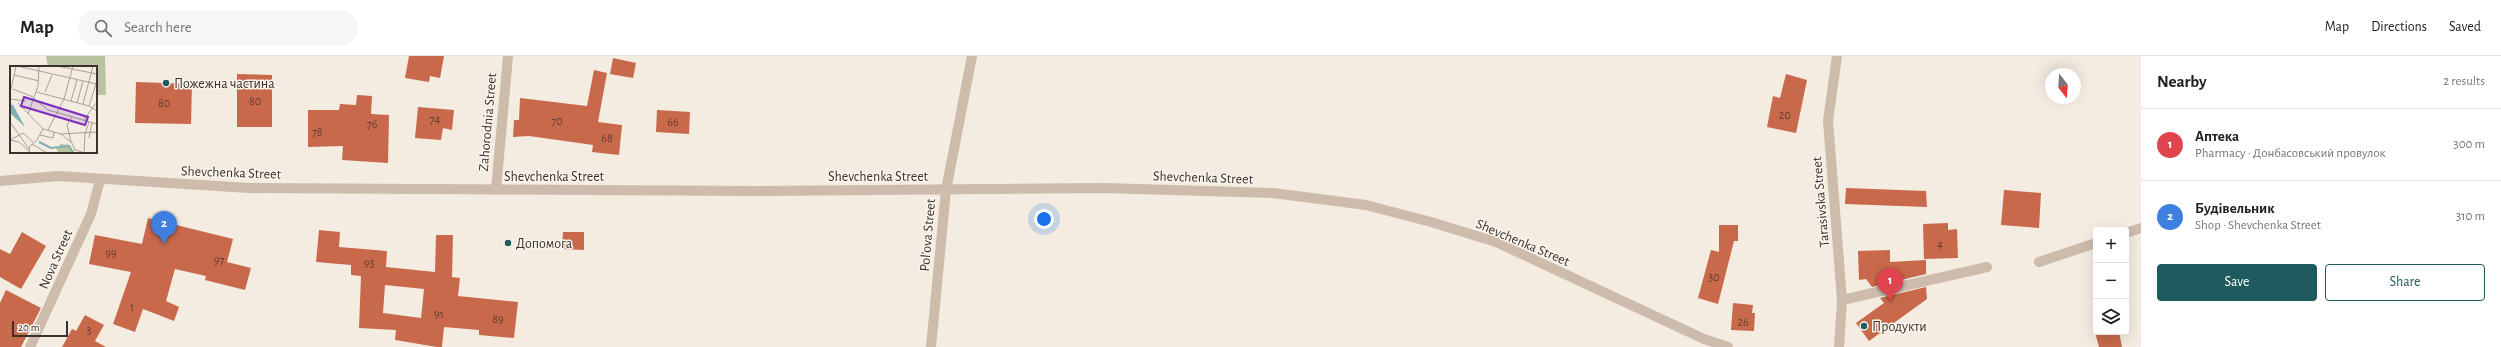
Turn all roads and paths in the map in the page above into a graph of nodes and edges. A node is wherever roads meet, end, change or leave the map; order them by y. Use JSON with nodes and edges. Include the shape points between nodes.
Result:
{"nodes":[{"id":1,"x":508,"y":56,"type":"edge"},
{"id":2,"x":972,"y":56,"type":"edge"},
{"id":3,"x":1837,"y":56,"type":"edge"},
{"id":4,"x":100,"y":180,"type":"junction"},
{"id":5,"x":0,"y":181,"type":"edge"},
{"id":6,"x":496,"y":190,"type":"junction"},
{"id":7,"x":946,"y":190,"type":"junction"},
{"id":8,"x":2141,"y":228,"type":"edge"},
{"id":9,"x":2129,"y":232,"type":"edge"},
{"id":10,"x":2093,"y":244,"type":"edge"},
{"id":11,"x":2039,"y":262,"type":"dead end"},
{"id":12,"x":1987,"y":267,"type":"dead end"},
{"id":13,"x":1842,"y":300,"type":"junction"},
{"id":14,"x":30,"y":347,"type":"edge"},
{"id":15,"x":931,"y":347,"type":"edge"},
{"id":16,"x":1728,"y":347,"type":"edge"},
{"id":17,"x":1839,"y":347,"type":"edge"}],
"edges":[{"from":1,"to":6,"type":"street","name":"Zahorodnia Street"},
{"from":2,"to":7,"type":"street","name":"Pol’ova Street"},
{"from":3,"to":13,"type":"street","name":"Tarasivska Street","via":[[1828,122]]},
{"from":4,"to":5,"type":"street","name":"Shevchenka Street","via":[[58,176]]},
{"from":4,"to":6,"type":"street","name":"Shevchenka Street","via":[[250,188]]},
{"from":4,"to":14,"type":"street","name":"Nova Street","via":[[91,214]]},
{"from":6,"to":7,"type":"street","name":"Shevchenka Street"},
{"from":7,"to":15,"type":"street","name":"Pol’ova Street"},
{"from":7,"to":16,"type":"street","name":"Shevchenka Street","via":[[1104,188],[1273,193],[1366,205],[1496,242],[1704,339]]},
{"from":8,"to":9,"type":"street"},
{"from":10,"to":11,"type":"street"},
{"from":12,"to":13,"type":"street"},
{"from":13,"to":17,"type":"street","name":"Tarasivska Street"}]}
